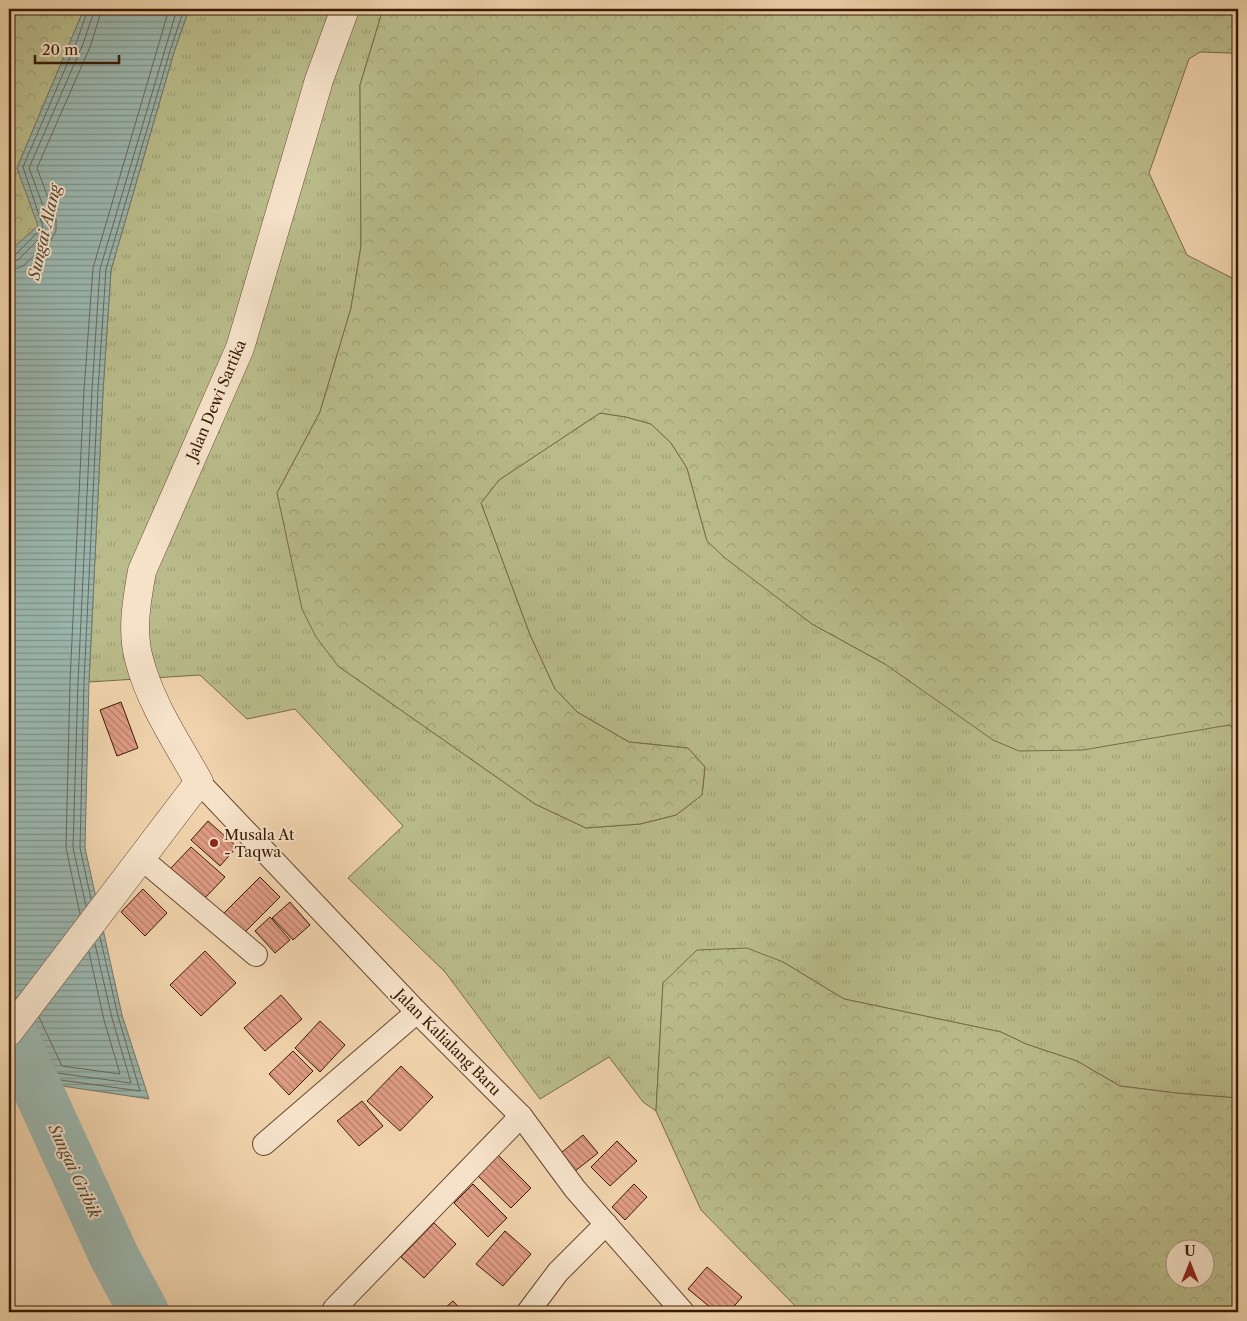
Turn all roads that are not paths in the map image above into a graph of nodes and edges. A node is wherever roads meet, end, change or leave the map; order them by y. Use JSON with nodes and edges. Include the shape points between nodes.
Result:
{"nodes":[{"id":1,"x":345,"y":9,"type":"edge"},
{"id":2,"x":199,"y":782,"type":"junction"},
{"id":3,"x":142,"y":859,"type":"junction"},
{"id":4,"x":256,"y":955,"type":"dead end"},
{"id":5,"x":417,"y":1012,"type":"junction"},
{"id":6,"x":9,"y":1032,"type":"edge"},
{"id":7,"x":521,"y":1116,"type":"junction"},
{"id":8,"x":264,"y":1144,"type":"dead end"},
{"id":9,"x":606,"y":1224,"type":"junction"},
{"id":10,"x":334,"y":1309,"type":"dead end"},
{"id":11,"x":528,"y":1312,"type":"edge"},
{"id":12,"x":683,"y":1312,"type":"edge"}],
"edges":[{"from":1,"to":2,"type":"street","name":"Jalan Dewi Sartika","via":[[320,80],[240,348],[142,571],[136,602],[138,657],[152,699]]},
{"from":2,"to":3,"type":"street"},
{"from":2,"to":5,"type":"street","name":"Jalan Kalialang Baru"},
{"from":3,"to":4,"type":"street"},
{"from":3,"to":6,"type":"street"},
{"from":5,"to":7,"type":"street","name":"Jalan Kalialang Baru"},
{"from":5,"to":8,"type":"street"},
{"from":7,"to":9,"type":"street","name":"Jalan Kalialang Baru","via":[[575,1189]]},
{"from":7,"to":10,"type":"street"},
{"from":9,"to":11,"type":"street","via":[[558,1272]]},
{"from":9,"to":12,"type":"street","name":"Jalan Kalialang Baru"}]}
